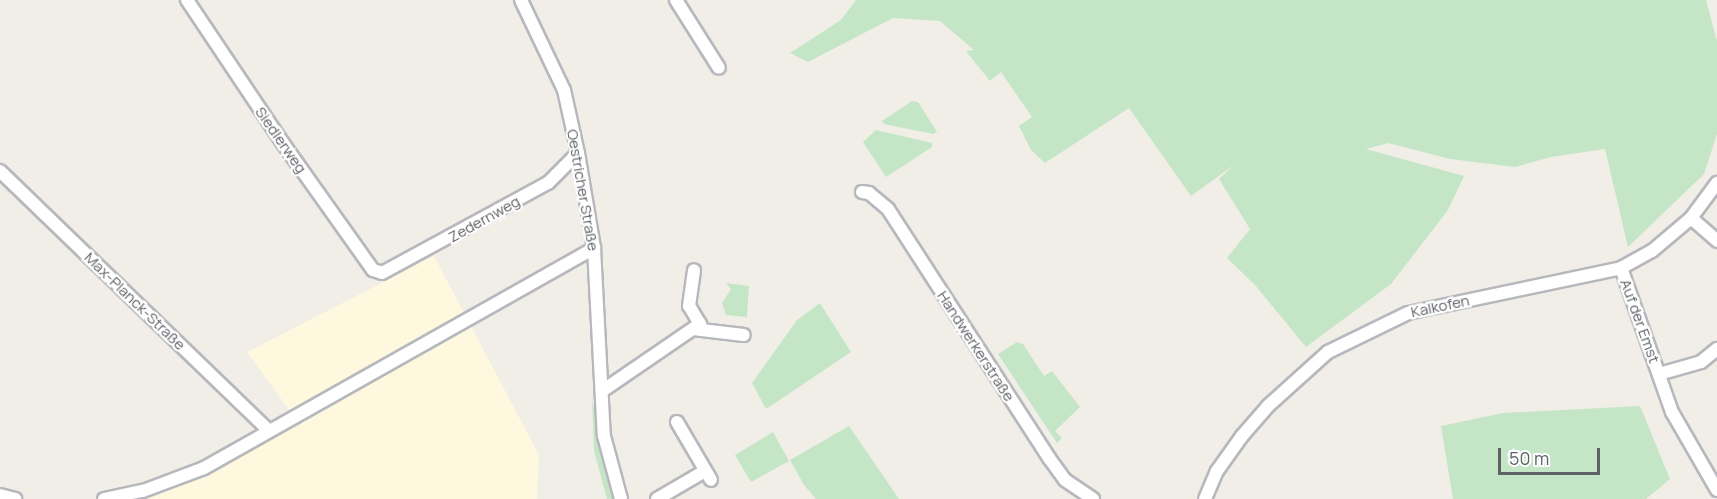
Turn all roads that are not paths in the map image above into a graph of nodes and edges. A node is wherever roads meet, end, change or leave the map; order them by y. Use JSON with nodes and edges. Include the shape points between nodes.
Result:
{"nodes":[{"id":1,"x":187,"y":0,"type":"edge"},
{"id":2,"x":521,"y":0,"type":"edge"},
{"id":3,"x":676,"y":0,"type":"edge"},
{"id":4,"x":719,"y":68,"type":"dead end"},
{"id":5,"x":578,"y":153,"type":"junction"},
{"id":6,"x":0,"y":171,"type":"edge"},
{"id":7,"x":1717,"y":183,"type":"edge"},
{"id":8,"x":861,"y":192,"type":"dead end"},
{"id":9,"x":1691,"y":218,"type":"junction"},
{"id":10,"x":1717,"y":241,"type":"edge"},
{"id":11,"x":594,"y":248,"type":"junction"},
{"id":12,"x":1621,"y":268,"type":"junction"},
{"id":13,"x":694,"y":270,"type":"dead end"},
{"id":14,"x":382,"y":273,"type":"joint"},
{"id":15,"x":693,"y":329,"type":"junction"},
{"id":16,"x":744,"y":335,"type":"dead end"},
{"id":17,"x":1717,"y":349,"type":"edge"},
{"id":18,"x":1659,"y":374,"type":"junction"},
{"id":19,"x":602,"y":391,"type":"junction"},
{"id":20,"x":677,"y":422,"type":"dead end"},
{"id":21,"x":269,"y":431,"type":"junction"},
{"id":22,"x":1717,"y":490,"type":"edge"},
{"id":23,"x":0,"y":495,"type":"edge"},
{"id":24,"x":15,"y":499,"type":"edge"},
{"id":25,"x":104,"y":499,"type":"edge"},
{"id":26,"x":621,"y":499,"type":"edge"},
{"id":27,"x":657,"y":499,"type":"edge"},
{"id":28,"x":1093,"y":499,"type":"edge"},
{"id":29,"x":1205,"y":499,"type":"edge"}],
"edges":[{"from":1,"to":14,"type":"street","name":"Siedlerweg","via":[[373,270]]},
{"from":2,"to":5,"type":"street","name":"Oestricher Straße","via":[[564,90]]},
{"from":3,"to":4,"type":"street"},
{"from":5,"to":11,"type":"street","name":"Oestricher Straße"},
{"from":5,"to":14,"type":"street","name":"Zedernweg","via":[[548,183]]},
{"from":6,"to":21,"type":"street","name":"Max-Planck-Straße"},
{"from":7,"to":9,"type":"street","name":"Kalkofen"},
{"from":8,"to":28,"type":"street","name":"Handwerkerstraße","via":[[869,193],[888,209],[1049,458],[1065,480]]},
{"from":9,"to":10,"type":"street"},
{"from":9,"to":12,"type":"street","name":"Kalkofen","via":[[1652,251]]},
{"from":11,"to":19,"type":"street","name":"Oestricher Straße"},
{"from":11,"to":21,"type":"street"},
{"from":12,"to":18,"type":"street","name":"Auf der Emst"},
{"from":12,"to":29,"type":"street","name":"Kalkofen","via":[[1437,306],[1374,326],[1328,352],[1268,406],[1217,471]]},
{"from":13,"to":15,"type":"street","via":[[689,306],[700,324]]},
{"from":15,"to":16,"type":"street"},
{"from":15,"to":19,"type":"street"},
{"from":17,"to":18,"type":"street","name":"Auf der Emst","via":[[1701,362]]},
{"from":18,"to":22,"type":"street","name":"Auf der Emst","via":[[1672,412]]},
{"from":19,"to":26,"type":"street","name":"Oestricher Straße","via":[[604,436]]},
{"from":20,"to":27,"type":"street","via":[[708,476]]},
{"from":21,"to":25,"type":"street","via":[[176,480]]},
{"from":23,"to":24,"type":"street"}]}
